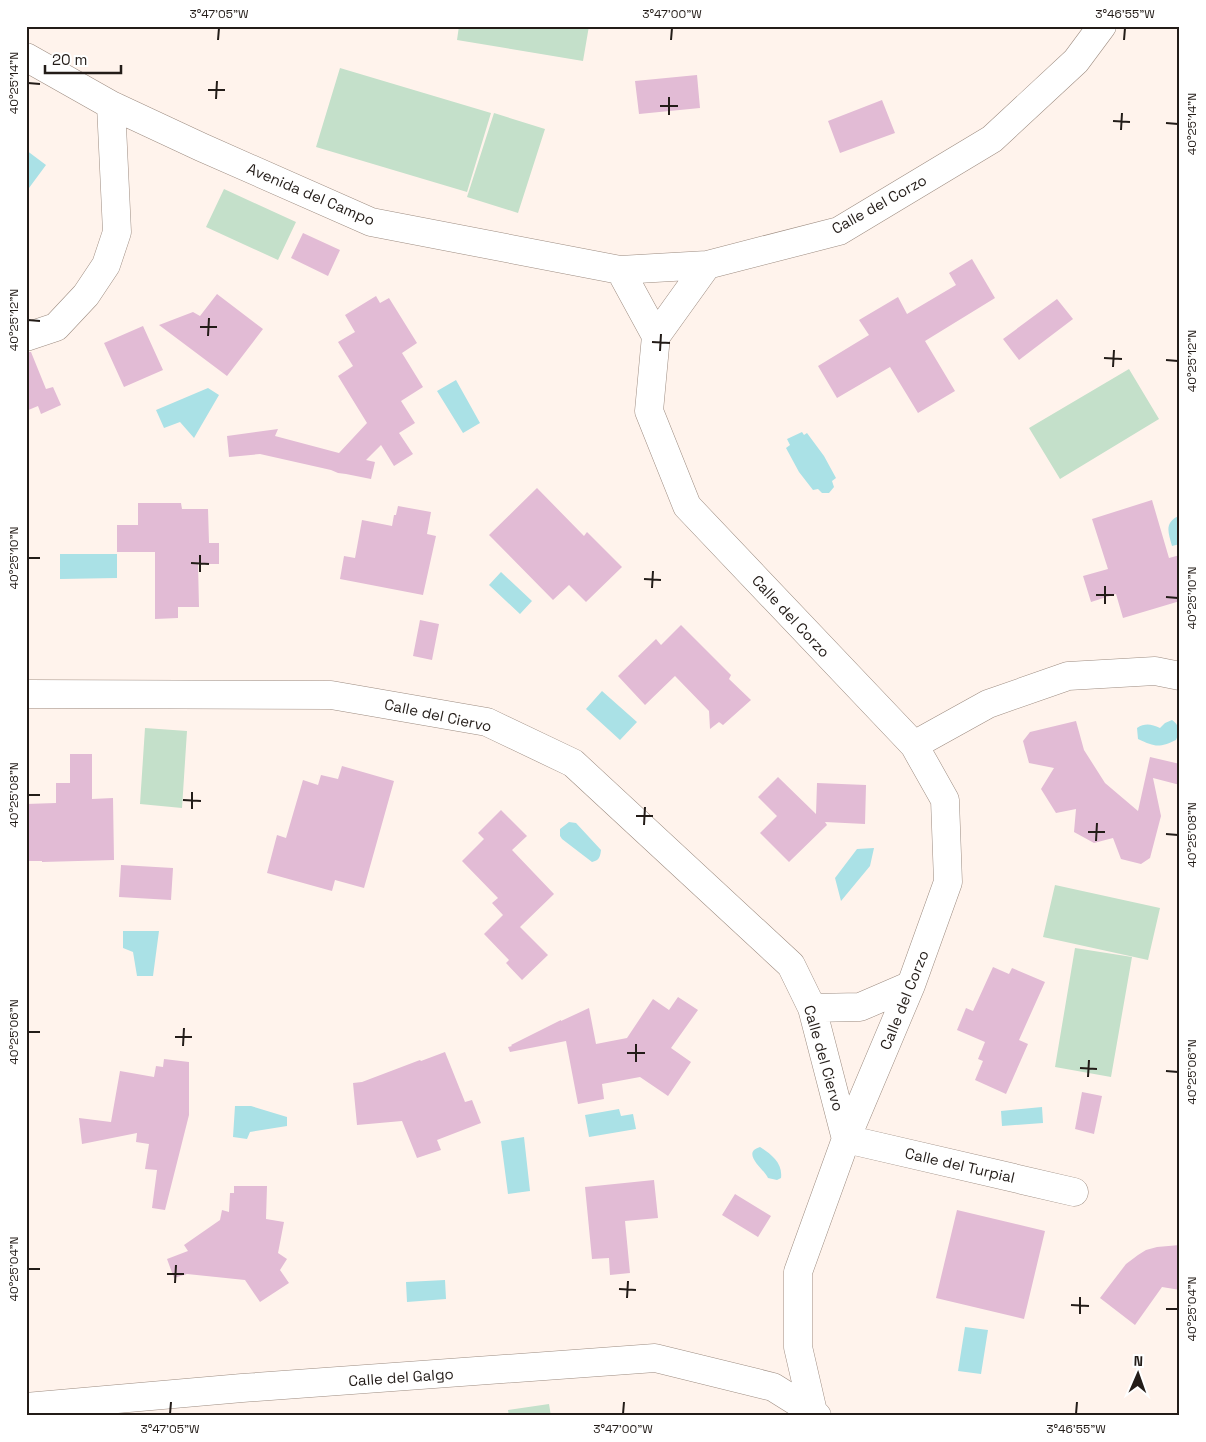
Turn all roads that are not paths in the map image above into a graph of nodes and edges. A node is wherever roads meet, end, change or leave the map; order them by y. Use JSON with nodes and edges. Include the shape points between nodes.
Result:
{"nodes":[{"id":1,"x":1102,"y":26,"type":"edge"},
{"id":2,"x":26,"y":57,"type":"edge"},
{"id":3,"x":111,"y":104,"type":"junction"},
{"id":4,"x":707,"y":265,"type":"junction"},
{"id":5,"x":620,"y":270,"type":"junction"},
{"id":6,"x":656,"y":336,"type":"junction"},
{"id":7,"x":26,"y":337,"type":"edge"},
{"id":8,"x":1180,"y":676,"type":"edge"},
{"id":9,"x":26,"y":694,"type":"edge"},
{"id":10,"x":914,"y":745,"type":"junction"},
{"id":11,"x":912,"y":985,"type":"junction"},
{"id":12,"x":812,"y":1008,"type":"junction"},
{"id":13,"x":846,"y":1139,"type":"junction"},
{"id":14,"x":1074,"y":1192,"type":"dead end"},
{"id":15,"x":798,"y":1347,"type":"junction"},
{"id":16,"x":774,"y":1387,"type":"junction"},
{"id":17,"x":26,"y":1407,"type":"edge"},
{"id":18,"x":815,"y":1414,"type":"edge"}],
"edges":[{"from":1,"to":4,"type":"street","name":"Calle del Corzo","via":[[1076,60],[992,139],[839,231]]},
{"from":2,"to":3,"type":"street","name":"Avenida del Campo"},
{"from":3,"to":5,"type":"street","name":"Avenida del Campo","via":[[371,222]]},
{"from":3,"to":7,"type":"street","via":[[117,232],[106,265],[86,295],[56,327]]},
{"from":4,"to":5,"type":"street","name":"Avenida del Campo"},
{"from":4,"to":6,"type":"street"},
{"from":5,"to":6,"type":"street"},
{"from":6,"to":10,"type":"street","name":"Calle del Corzo","via":[[649,411],[687,506]]},
{"from":8,"to":10,"type":"street","via":[[1155,670],[1068,676],[988,704]]},
{"from":9,"to":12,"type":"street","name":"Calle del Ciervo","via":[[331,695],[487,722],[573,763],[791,966]]},
{"from":10,"to":11,"type":"street","name":"Calle del Corzo","via":[[945,800],[948,882]]},
{"from":11,"to":12,"type":"street","via":[[860,1007]]},
{"from":11,"to":13,"type":"street","name":"Calle del Corzo"},
{"from":12,"to":13,"type":"street","name":"Calle del Ciervo"},
{"from":13,"to":14,"type":"street","name":"Calle del Turpial"},
{"from":13,"to":15,"type":"street","name":"Calle del Corzo","via":[[798,1272]]},
{"from":15,"to":16,"type":"street"},
{"from":15,"to":18,"type":"street","name":"Calle del Corzo"},
{"from":16,"to":17,"type":"street","name":"Calle del Galgo","via":[[655,1358]]},
{"from":16,"to":18,"type":"street","name":"Calle del Galgo"}]}
